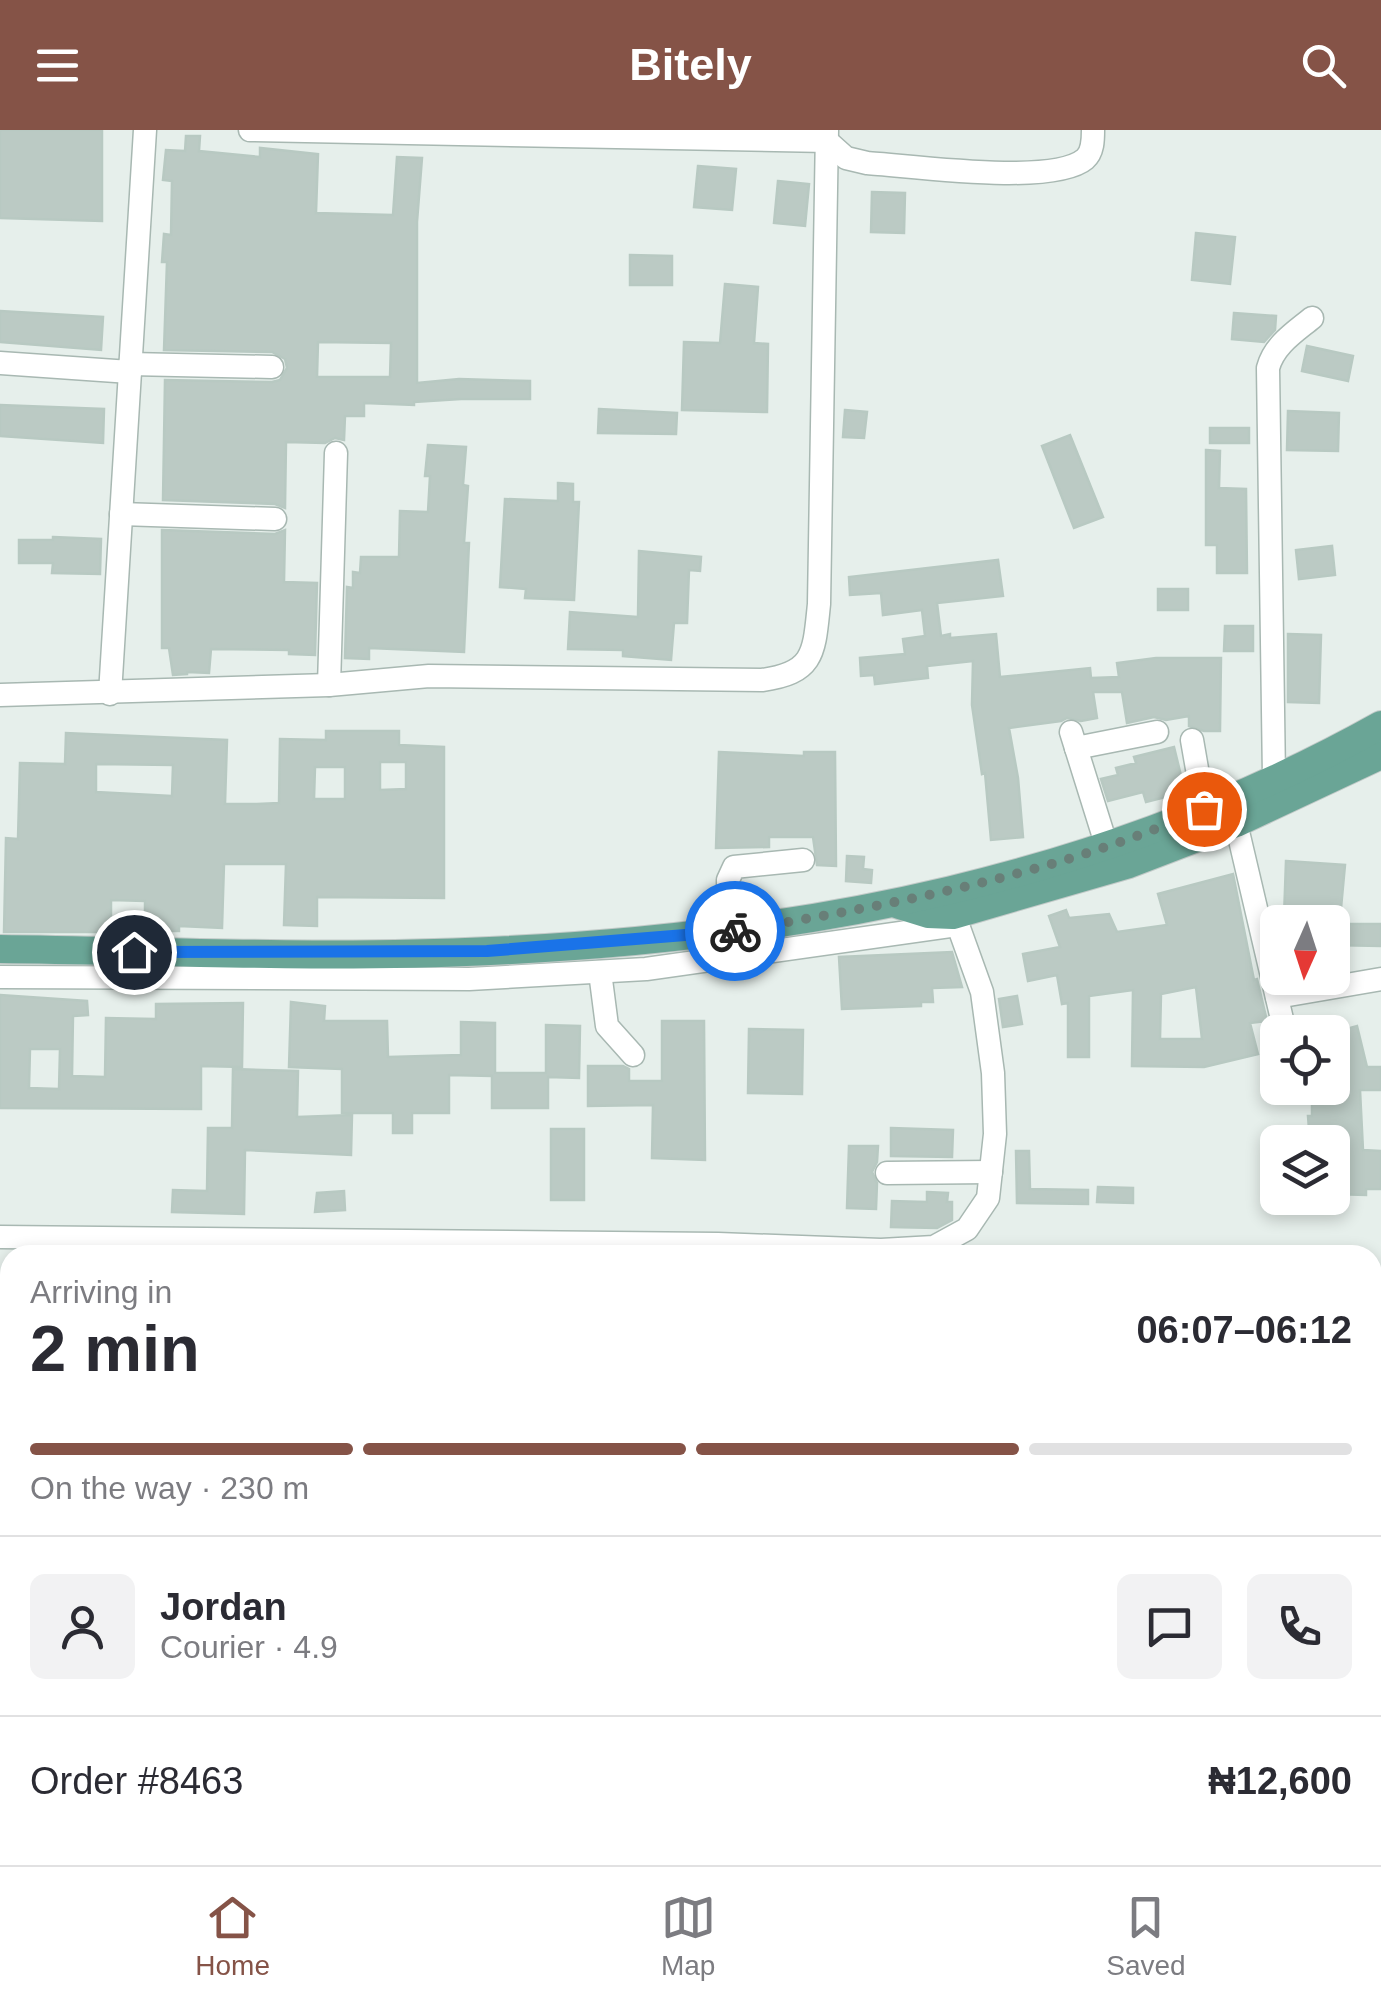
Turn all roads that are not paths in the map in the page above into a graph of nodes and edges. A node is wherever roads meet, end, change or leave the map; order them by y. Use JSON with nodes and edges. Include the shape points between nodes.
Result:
{"nodes":[{"id":1,"x":144,"y":130,"type":"edge"},
{"id":2,"x":250,"y":130,"type":"edge"},
{"id":3,"x":1094,"y":130,"type":"edge"},
{"id":4,"x":352,"y":131,"type":"edge"},
{"id":5,"x":479,"y":132,"type":"edge"},
{"id":6,"x":748,"y":135,"type":"edge"},
{"id":7,"x":827,"y":136,"type":"edge"},
{"id":8,"x":1312,"y":318,"type":"dead end"},
{"id":9,"x":0,"y":363,"type":"edge"},
{"id":10,"x":272,"y":367,"type":"dead end"},
{"id":11,"x":130,"y":368,"type":"junction"},
{"id":12,"x":336,"y":453,"type":"dead end"},
{"id":13,"x":121,"y":514,"type":"junction"},
{"id":14,"x":275,"y":519,"type":"dead end"},
{"id":15,"x":330,"y":685,"type":"junction"},
{"id":16,"x":110,"y":694,"type":"junction"},
{"id":17,"x":0,"y":695,"type":"edge"},
{"id":18,"x":1381,"y":724,"type":"edge"},
{"id":19,"x":1156,"y":732,"type":"dead end"},
{"id":20,"x":1192,"y":740,"type":"dead end"},
{"id":21,"x":1381,"y":755,"type":"edge"},
{"id":22,"x":1274,"y":778,"type":"junction"},
{"id":23,"x":1204,"y":809,"type":"junction"},
{"id":24,"x":1236,"y":823,"type":"junction"},
{"id":25,"x":1107,"y":847,"type":"junction"},
{"id":26,"x":803,"y":860,"type":"dead end"},
{"id":27,"x":952,"y":911,"type":"junction"},
{"id":28,"x":729,"y":932,"type":"junction"},
{"id":29,"x":18,"y":959,"type":"edge"},
{"id":30,"x":600,"y":972,"type":"junction"},
{"id":31,"x":0,"y":976,"type":"edge"},
{"id":32,"x":1381,"y":980,"type":"edge"},
{"id":33,"x":1276,"y":997,"type":"junction"},
{"id":34,"x":1281,"y":1015,"type":"edge"},
{"id":35,"x":633,"y":1055,"type":"dead end"},
{"id":36,"x":990,"y":1172,"type":"junction"},
{"id":37,"x":887,"y":1173,"type":"dead end"},
{"id":38,"x":109,"y":1236,"type":"junction"},
{"id":39,"x":0,"y":1237,"type":"edge"},
{"id":40,"x":116,"y":1245,"type":"edge"},
{"id":41,"x":173,"y":1245,"type":"edge"},
{"id":42,"x":938,"y":1245,"type":"edge"}],
"edges":[{"from":1,"to":11,"type":"street"},
{"from":2,"to":4,"type":"street"},
{"from":3,"to":7,"type":"street","via":[[1088,157],[1030,174],[867,163],[846,158]]},
{"from":4,"to":5,"type":"street"},
{"from":5,"to":6,"type":"street"},
{"from":6,"to":7,"type":"street"},
{"from":7,"to":15,"type":"street","via":[[819,604],[806,665],[787,677],[762,680],[429,676]]},
{"from":8,"to":22,"type":"street","via":[[1280,345],[1268,368]]},
{"from":9,"to":11,"type":"street"},
{"from":10,"to":11,"type":"street"},
{"from":11,"to":13,"type":"street"},
{"from":12,"to":15,"type":"street"},
{"from":13,"to":14,"type":"street"},
{"from":13,"to":16,"type":"street"},
{"from":15,"to":16,"type":"street"},
{"from":16,"to":17,"type":"street"},
{"from":18,"to":22,"type":"main road"},
{"from":19,"to":25,"type":"street","via":[[1074,740]]},
{"from":20,"to":23,"type":"street"},
{"from":21,"to":24,"type":"main road"},
{"from":22,"to":23,"type":"main road"},
{"from":23,"to":25,"type":"main road"},
{"from":24,"to":27,"type":"main road","via":[[1130,864]]},
{"from":24,"to":33,"type":"street"},
{"from":25,"to":27,"type":"main road","via":[[1004,879]]},
{"from":26,"to":28,"type":"street","via":[[734,868],[728,880]]},
{"from":27,"to":28,"type":"main road","via":[[896,904]]},
{"from":27,"to":30,"type":"street","via":[[753,955]]},
{"from":27,"to":36,"type":"street","via":[[982,992],[993,1072]]},
{"from":28,"to":29,"type":"main road","via":[[487,951]]},
{"from":29,"to":30,"type":"street","via":[[449,979]]},
{"from":29,"to":31,"type":"street"},
{"from":30,"to":35,"type":"street","via":[[607,1026]]},
{"from":32,"to":33,"type":"street"},
{"from":33,"to":34,"type":"street"},
{"from":36,"to":37,"type":"street"},
{"from":36,"to":42,"type":"street","via":[[988,1198],[967,1230]]},
{"from":38,"to":39,"type":"street"},
{"from":38,"to":40,"type":"street"},
{"from":38,"to":41,"type":"street"}]}
